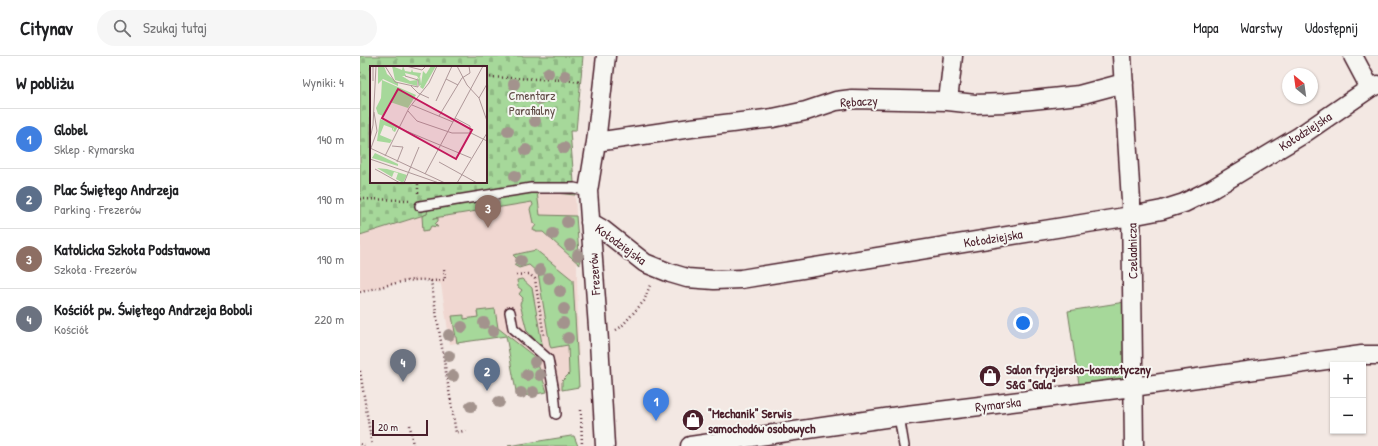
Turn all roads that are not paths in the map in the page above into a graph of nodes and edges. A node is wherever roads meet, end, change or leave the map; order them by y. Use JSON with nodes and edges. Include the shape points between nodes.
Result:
{"nodes":[{"id":1,"x":606,"y":56,"type":"edge"},
{"id":2,"x":953,"y":56,"type":"edge"},
{"id":3,"x":1122,"y":56,"type":"edge"},
{"id":4,"x":1353,"y":56,"type":"edge"},
{"id":5,"x":1124,"y":83,"type":"junction"},
{"id":6,"x":1374,"y":86,"type":"edge"},
{"id":7,"x":948,"y":101,"type":"junction"},
{"id":8,"x":596,"y":142,"type":"junction"},
{"id":9,"x":588,"y":191,"type":"junction"},
{"id":10,"x":420,"y":206,"type":"dead end"},
{"id":11,"x":1132,"y":216,"type":"junction"},
{"id":12,"x":590,"y":222,"type":"junction"},
{"id":13,"x":510,"y":312,"type":"dead end"},
{"id":14,"x":1378,"y":355,"type":"edge"},
{"id":15,"x":1134,"y":387,"type":"junction"},
{"id":16,"x":556,"y":414,"type":"dead end"},
{"id":17,"x":899,"y":416,"type":"junction"},
{"id":18,"x":605,"y":446,"type":"edge"},
{"id":19,"x":690,"y":446,"type":"edge"},
{"id":20,"x":904,"y":446,"type":"edge"},
{"id":21,"x":1134,"y":446,"type":"edge"}],
"edges":[{"from":1,"to":8,"type":"street","name":"Frezerów"},
{"from":2,"to":7,"type":"street"},
{"from":3,"to":5,"type":"street","name":"Czeladnicza"},
{"from":4,"to":6,"type":"street"},
{"from":5,"to":7,"type":"street","name":"Rębaczy","via":[[1079,95],[1004,103],[975,104]]},
{"from":5,"to":11,"type":"street","name":"Czeladnicza"},
{"from":6,"to":11,"type":"street","name":"Kołodziejska","via":[[1300,136],[1212,189],[1184,203]]},
{"from":7,"to":8,"type":"street","name":"Rębaczy","via":[[852,99],[773,118]]},
{"from":8,"to":9,"type":"street","name":"Frezerów"},
{"from":9,"to":10,"type":"lane","via":[[574,188],[531,188]]},
{"from":9,"to":12,"type":"street","name":"Frezerów"},
{"from":11,"to":12,"type":"street","name":"Kołodziejska","via":[[741,279],[714,280],[687,278],[645,263]]},
{"from":11,"to":15,"type":"street","name":"Czeladnicza"},
{"from":12,"to":18,"type":"street","name":"Frezerów"},
{"from":13,"to":16,"type":"lane","via":[[512,328],[548,359]]},
{"from":14,"to":15,"type":"street","name":"Rymarska","via":[[1362,355]]},
{"from":15,"to":17,"type":"street","name":"Rymarska"},
{"from":15,"to":21,"type":"street","name":"Czeladnicza"},
{"from":17,"to":19,"type":"street","name":"Rymarska"},
{"from":17,"to":20,"type":"lane"}]}
